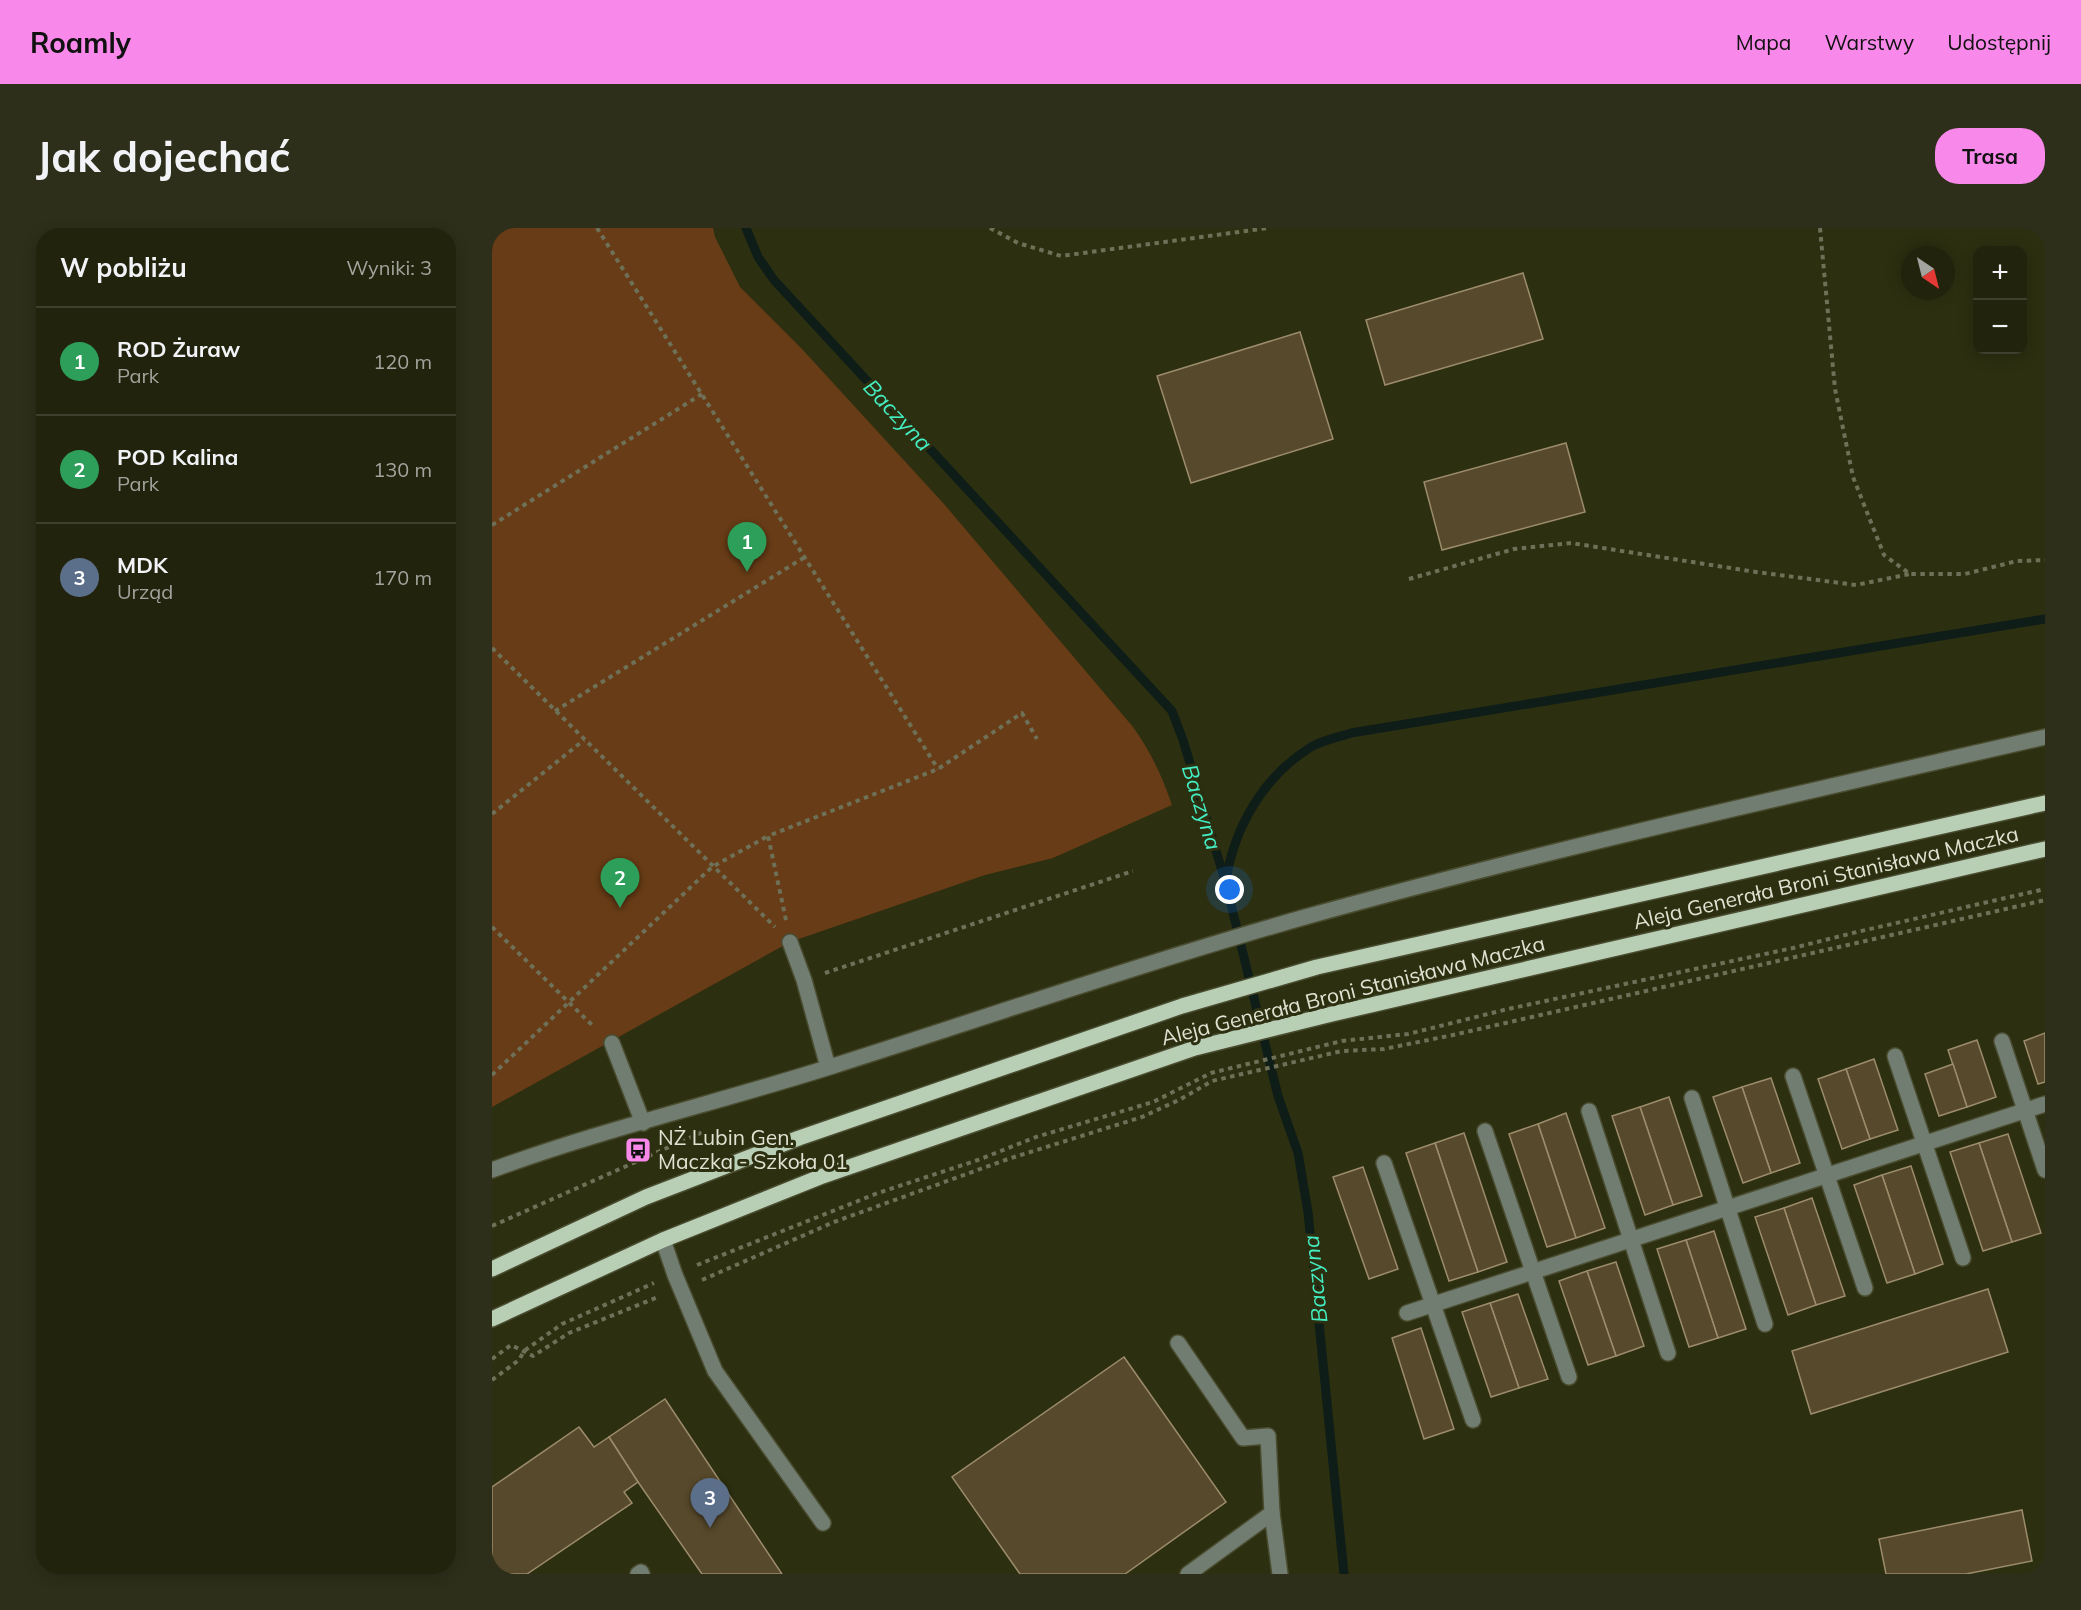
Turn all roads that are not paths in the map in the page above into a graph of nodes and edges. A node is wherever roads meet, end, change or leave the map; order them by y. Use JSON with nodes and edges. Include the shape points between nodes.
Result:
{"nodes":[{"id":1,"x":2045,"y":737,"type":"edge"},
{"id":2,"x":2045,"y":803,"type":"edge"},
{"id":3,"x":2045,"y":849,"type":"edge"},
{"id":4,"x":790,"y":942,"type":"road end"},
{"id":5,"x":2002,"y":1041,"type":"dead end"},
{"id":6,"x":612,"y":1042,"type":"road end"},
{"id":7,"x":1895,"y":1056,"type":"dead end"},
{"id":8,"x":828,"y":1068,"type":"junction"},
{"id":9,"x":1793,"y":1076,"type":"dead end"},
{"id":10,"x":1692,"y":1098,"type":"dead end"},
{"id":11,"x":2045,"y":1104,"type":"edge"},
{"id":12,"x":2025,"y":1110,"type":"junction"},
{"id":13,"x":1589,"y":1111,"type":"dead end"},
{"id":14,"x":642,"y":1123,"type":"junction"},
{"id":15,"x":1485,"y":1131,"type":"dead end"},
{"id":16,"x":1925,"y":1144,"type":"junction"},
{"id":17,"x":1384,"y":1163,"type":"dead end"},
{"id":18,"x":492,"y":1170,"type":"edge"},
{"id":19,"x":2045,"y":1170,"type":"edge"},
{"id":20,"x":1826,"y":1176,"type":"junction"},
{"id":21,"x":1727,"y":1208,"type":"junction"},
{"id":22,"x":663,"y":1240,"type":"junction"},
{"id":23,"x":1631,"y":1240,"type":"junction"},
{"id":24,"x":1963,"y":1258,"type":"dead end"},
{"id":25,"x":492,"y":1269,"type":"edge"},
{"id":26,"x":1533,"y":1272,"type":"junction"},
{"id":27,"x":1865,"y":1288,"type":"dead end"},
{"id":28,"x":1433,"y":1304,"type":"junction"},
{"id":29,"x":1407,"y":1313,"type":"dead end"},
{"id":30,"x":492,"y":1320,"type":"edge"},
{"id":31,"x":1765,"y":1324,"type":"dead end"},
{"id":32,"x":1178,"y":1343,"type":"dead end"},
{"id":33,"x":1668,"y":1353,"type":"dead end"},
{"id":34,"x":1569,"y":1377,"type":"dead end"},
{"id":35,"x":1473,"y":1420,"type":"dead end"},
{"id":36,"x":1272,"y":1513,"type":"junction"},
{"id":37,"x":823,"y":1523,"type":"dead end"},
{"id":38,"x":1206,"y":1569,"type":"edge"},
{"id":39,"x":1188,"y":1574,"type":"edge"},
{"id":40,"x":1280,"y":1574,"type":"edge"}],
"edges":[{"from":1,"to":8,"type":"street","via":[[1658,826],[1307,917],[1156,961]]},
{"from":2,"to":25,"type":"main road","name":"Aleja Generała Broni Stanisława Maczka","via":[[1317,967],[1182,1006],[799,1138],[646,1197]]},
{"from":3,"to":22,"type":"main road","name":"Aleja Generała Broni Stanisława Maczka","via":[[1195,1048],[820,1177]]},
{"from":4,"to":8,"type":"street"},
{"from":5,"to":12,"type":"street"},
{"from":6,"to":14,"type":"street"},
{"from":7,"to":16,"type":"street"},
{"from":8,"to":14,"type":"street"},
{"from":9,"to":20,"type":"street"},
{"from":10,"to":21,"type":"street"},
{"from":11,"to":12,"type":"street"},
{"from":12,"to":16,"type":"street"},
{"from":12,"to":19,"type":"street"},
{"from":13,"to":23,"type":"street"},
{"from":14,"to":18,"type":"street","via":[[556,1146]]},
{"from":15,"to":26,"type":"street"},
{"from":16,"to":20,"type":"street"},
{"from":16,"to":24,"type":"street"},
{"from":17,"to":28,"type":"street"},
{"from":20,"to":21,"type":"street"},
{"from":20,"to":27,"type":"street"},
{"from":21,"to":23,"type":"street"},
{"from":21,"to":31,"type":"street"},
{"from":22,"to":30,"type":"main road","name":"Aleja Generała Broni Stanisława Maczka"},
{"from":22,"to":37,"type":"street","via":[[715,1371]]},
{"from":23,"to":26,"type":"street"},
{"from":23,"to":33,"type":"street"},
{"from":26,"to":28,"type":"street"},
{"from":26,"to":34,"type":"street"},
{"from":28,"to":29,"type":"street"},
{"from":28,"to":35,"type":"street"},
{"from":32,"to":36,"type":"street","via":[[1243,1438],[1268,1436]]},
{"from":36,"to":38,"type":"street"},
{"from":36,"to":40,"type":"street"},
{"from":38,"to":39,"type":"street"}]}
